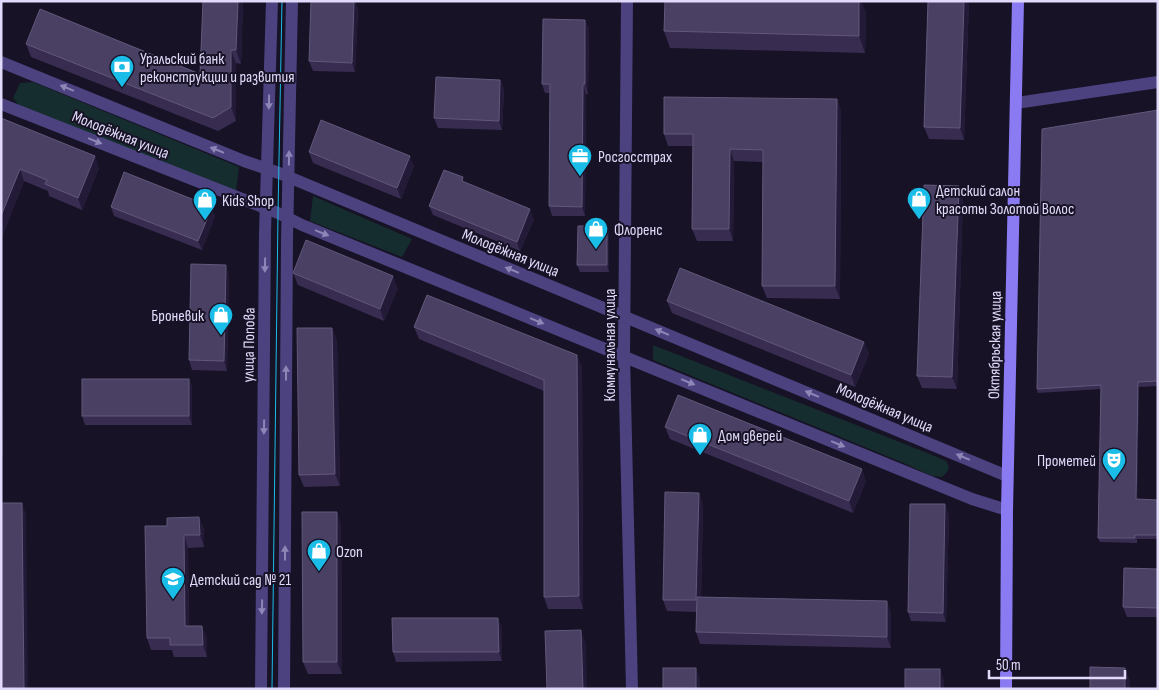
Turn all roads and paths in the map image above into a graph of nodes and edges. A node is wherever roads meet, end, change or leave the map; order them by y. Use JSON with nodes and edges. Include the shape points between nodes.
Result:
{"nodes":[{"id":1,"x":272,"y":1,"type":"edge"},
{"id":2,"x":292,"y":1,"type":"edge"},
{"id":3,"x":627,"y":1,"type":"edge"},
{"id":4,"x":1018,"y":1,"type":"edge"},
{"id":5,"x":1,"y":62,"type":"edge"},
{"id":6,"x":1158,"y":82,"type":"edge"},
{"id":7,"x":1016,"y":103,"type":"junction"},
{"id":8,"x":1,"y":104,"type":"edge"},
{"id":9,"x":268,"y":169,"type":"junction"},
{"id":10,"x":288,"y":177,"type":"junction"},
{"id":11,"x":266,"y":209,"type":"junction"},
{"id":12,"x":288,"y":217,"type":"junction"},
{"id":13,"x":624,"y":316,"type":"junction"},
{"id":14,"x":624,"y":356,"type":"junction"},
{"id":15,"x":1008,"y":476,"type":"junction"},
{"id":16,"x":1007,"y":510,"type":"junction"},
{"id":17,"x":261,"y":689,"type":"edge"},
{"id":18,"x":284,"y":689,"type":"edge"},
{"id":19,"x":632,"y":689,"type":"edge"},
{"id":20,"x":1006,"y":689,"type":"edge"}],
"edges":[{"from":1,"to":9,"type":"street","name":"улица Попова","one_way":true},
{"from":10,"to":2,"type":"street","one_way":true},
{"from":3,"to":13,"type":"street","name":"Коммунальная улица"},
{"from":4,"to":7,"type":"main road","name":"Октябрьская улица"},
{"from":9,"to":5,"type":"street","name":"Молодёжная улица","one_way":true},
{"from":6,"to":7,"type":"street"},
{"from":7,"to":15,"type":"main road","name":"Октябрьская улица"},
{"from":8,"to":11,"type":"street","name":"Молодёжная улица","one_way":true},
{"from":9,"to":10,"type":"street","name":"Молодёжная улица"},
{"from":9,"to":11,"type":"street","name":"улица Попова"},
{"from":10,"to":12,"type":"street"},
{"from":13,"to":10,"type":"street","name":"Молодёжная улица","one_way":true},
{"from":11,"to":12,"type":"street","name":"Молодёжная улица"},
{"from":11,"to":17,"type":"street","name":"улица Попова","one_way":true},
{"from":12,"to":14,"type":"street","name":"Молодёжная улица","one_way":true},
{"from":18,"to":12,"type":"street","one_way":true},
{"from":13,"to":14,"type":"street","name":"Коммунальная улица"},
{"from":15,"to":13,"type":"street","name":"Молодёжная улица","one_way":true},
{"from":14,"to":16,"type":"street","name":"Молодёжная улица","one_way":true,"via":[[972,500]]},
{"from":14,"to":19,"type":"street","name":"Коммунальная улица"},
{"from":15,"to":16,"type":"main road","name":"Октябрьская улица"},
{"from":16,"to":20,"type":"main road","name":"Октябрьская улица"}]}
